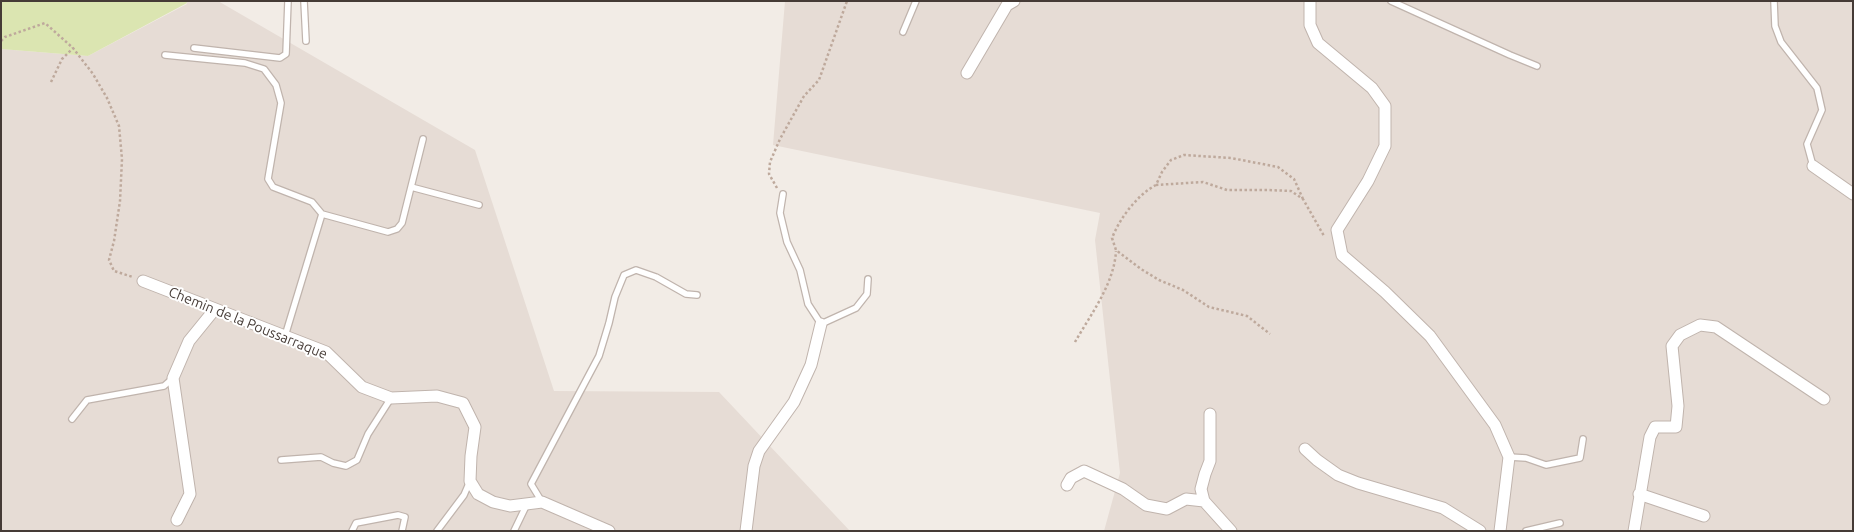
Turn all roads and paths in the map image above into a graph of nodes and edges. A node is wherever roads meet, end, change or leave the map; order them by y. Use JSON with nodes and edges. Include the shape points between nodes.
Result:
{"nodes":[{"id":1,"x":288,"y":1,"type":"edge"},
{"id":2,"x":304,"y":1,"type":"edge"},
{"id":3,"x":847,"y":1,"type":"edge"},
{"id":4,"x":916,"y":1,"type":"edge"},
{"id":5,"x":1014,"y":1,"type":"edge"},
{"id":6,"x":1310,"y":1,"type":"edge"},
{"id":7,"x":1392,"y":1,"type":"edge"},
{"id":8,"x":1774,"y":1,"type":"edge"},
{"id":9,"x":903,"y":32,"type":"dead end"},
{"id":10,"x":1,"y":41,"type":"edge"},
{"id":11,"x":306,"y":41,"type":"dead end"},
{"id":12,"x":73,"y":48,"type":"junction"},
{"id":13,"x":194,"y":48,"type":"dead end"},
{"id":14,"x":165,"y":55,"type":"dead end"},
{"id":15,"x":1537,"y":66,"type":"dead end"},
{"id":16,"x":967,"y":73,"type":"dead end"},
{"id":17,"x":51,"y":82,"type":"dead end"},
{"id":18,"x":423,"y":139,"type":"dead end"},
{"id":19,"x":1812,"y":166,"type":"joint"},
{"id":20,"x":1156,"y":185,"type":"junction"},
{"id":21,"x":411,"y":187,"type":"junction"},
{"id":22,"x":783,"y":194,"type":"joint"},
{"id":23,"x":1853,"y":194,"type":"edge"},
{"id":24,"x":1303,"y":198,"type":"junction"},
{"id":25,"x":479,"y":205,"type":"dead end"},
{"id":26,"x":322,"y":214,"type":"junction"},
{"id":27,"x":1329,"y":243,"type":"dead end"},
{"id":28,"x":1116,"y":250,"type":"junction"},
{"id":29,"x":868,"y":279,"type":"dead end"},
{"id":30,"x":143,"y":281,"type":"joint"},
{"id":31,"x":697,"y":294,"type":"dead end"},
{"id":32,"x":215,"y":308,"type":"junction"},
{"id":33,"x":821,"y":324,"type":"junction"},
{"id":34,"x":1270,"y":334,"type":"dead end"},
{"id":35,"x":285,"y":337,"type":"junction"},
{"id":36,"x":1075,"y":342,"type":"dead end"},
{"id":37,"x":173,"y":378,"type":"junction"},
{"id":38,"x":391,"y":398,"type":"junction"},
{"id":39,"x":1824,"y":399,"type":"dead end"},
{"id":40,"x":1210,"y":414,"type":"dead end"},
{"id":41,"x":72,"y":419,"type":"dead end"},
{"id":42,"x":1583,"y":439,"type":"dead end"},
{"id":43,"x":1305,"y":449,"type":"dead end"},
{"id":44,"x":1509,"y":456,"type":"junction"},
{"id":45,"x":281,"y":460,"type":"dead end"},
{"id":46,"x":470,"y":481,"type":"junction"},
{"id":47,"x":1067,"y":486,"type":"dead end"},
{"id":48,"x":1639,"y":494,"type":"junction"},
{"id":49,"x":1204,"y":501,"type":"junction"},
{"id":50,"x":542,"y":502,"type":"junction"},
{"id":51,"x":528,"y":504,"type":"junction"},
{"id":52,"x":1704,"y":516,"type":"dead end"},
{"id":53,"x":176,"y":520,"type":"dead end"},
{"id":54,"x":1560,"y":524,"type":"dead end"},
{"id":55,"x":352,"y":531,"type":"edge"},
{"id":56,"x":402,"y":531,"type":"edge"},
{"id":57,"x":437,"y":531,"type":"edge"},
{"id":58,"x":514,"y":531,"type":"edge"},
{"id":59,"x":610,"y":531,"type":"edge"},
{"id":60,"x":746,"y":531,"type":"edge"},
{"id":61,"x":1232,"y":531,"type":"edge"},
{"id":62,"x":1480,"y":531,"type":"edge"},
{"id":63,"x":1500,"y":531,"type":"edge"},
{"id":64,"x":1526,"y":531,"type":"edge"},
{"id":65,"x":1634,"y":531,"type":"edge"}],
"edges":[{"from":1,"to":13,"type":"lane","via":[[286,54],[280,58]]},
{"from":2,"to":11,"type":"lane"},
{"from":3,"to":22,"type":"path","via":[[818,80],[804,96],[770,162],[769,174]]},
{"from":4,"to":9,"type":"lane"},
{"from":5,"to":16,"type":"street","via":[[1007,6]]},
{"from":6,"to":44,"type":"street","via":[[1310,25],[1318,43],[1372,88],[1385,106],[1385,146],[1368,181],[1337,230],[1342,254],[1430,336],[1495,425]]},
{"from":7,"to":15,"type":"lane"},
{"from":8,"to":19,"type":"lane","via":[[1775,26],[1781,42],[1817,88],[1822,110],[1807,144]]},
{"from":10,"to":12,"type":"path","via":[[45,23]]},
{"from":12,"to":17,"type":"path","via":[[62,59]]},
{"from":12,"to":30,"type":"path","via":[[103,90],[119,126],[122,159],[120,201],[109,260],[114,271]]},
{"from":14,"to":26,"type":"lane","via":[[245,63],[264,69],[276,85],[281,103],[268,179],[273,187],[312,202]]},
{"from":18,"to":21,"type":"lane"},
{"from":19,"to":23,"type":"street"},
{"from":20,"to":24,"type":"path","via":[[1204,182],[1227,190],[1291,191]]},
{"from":20,"to":24,"type":"path","via":[[1171,160],[1184,154],[1231,158],[1278,167],[1294,179]]},
{"from":20,"to":28,"type":"path","via":[[1146,190],[1116,228],[1112,238]]},
{"from":21,"to":25,"type":"lane"},
{"from":21,"to":26,"type":"lane","via":[[402,223],[388,232]]},
{"from":22,"to":33,"type":"lane","via":[[780,214],[787,242],[800,270],[808,304]]},
{"from":24,"to":27,"type":"path"},
{"from":26,"to":35,"type":"lane"},
{"from":28,"to":34,"type":"path","via":[[1141,269],[1209,307],[1247,316]]},
{"from":28,"to":36,"type":"path","via":[[1108,286]]},
{"from":29,"to":33,"type":"lane","via":[[867,294],[856,308]]},
{"from":30,"to":32,"type":"street","name":"Chemin de la Poussarraque"},
{"from":31,"to":50,"type":"lane","via":[[686,294],[636,270],[624,275],[614,297],[599,356],[531,484]]},
{"from":32,"to":35,"type":"street","name":"Chemin de la Poussarraque"},
{"from":32,"to":37,"type":"street","via":[[189,341]]},
{"from":33,"to":60,"type":"street","via":[[811,365],[794,402],[758,450]]},
{"from":35,"to":38,"type":"street","name":"Chemin de la Poussarraque","via":[[326,352],[362,387]]},
{"from":37,"to":41,"type":"lane","via":[[164,386],[88,400]]},
{"from":37,"to":53,"type":"street","via":[[190,494]]},
{"from":38,"to":45,"type":"lane","via":[[368,434],[357,460],[346,466],[321,457]]},
{"from":38,"to":46,"type":"street","name":"Chemin de la Poussarraque","via":[[437,396],[463,403],[475,427]]},
{"from":39,"to":48,"type":"street","via":[[1716,327],[1700,325],[1680,335],[1672,346],[1678,406],[1676,427],[1655,427],[1650,436]]},
{"from":40,"to":49,"type":"street","via":[[1210,461],[1201,489]]},
{"from":42,"to":44,"type":"lane","via":[[1580,458],[1564,462],[1546,465]]},
{"from":43,"to":62,"type":"street","via":[[1338,475],[1443,508]]},
{"from":44,"to":63,"type":"street"},
{"from":46,"to":51,"type":"street","via":[[478,494],[493,502],[510,506]]},
{"from":46,"to":57,"type":"lane"},
{"from":47,"to":49,"type":"street","via":[[1071,478],[1084,471],[1124,489],[1146,505],[1167,509],[1186,499]]},
{"from":48,"to":52,"type":"street"},
{"from":48,"to":65,"type":"street"},
{"from":49,"to":61,"type":"street"},
{"from":50,"to":51,"type":"street"},
{"from":50,"to":59,"type":"street"},
{"from":51,"to":58,"type":"lane"},
{"from":54,"to":64,"type":"lane"},
{"from":55,"to":56,"type":"lane","via":[[356,523],[398,515],[404,517]]}]}
